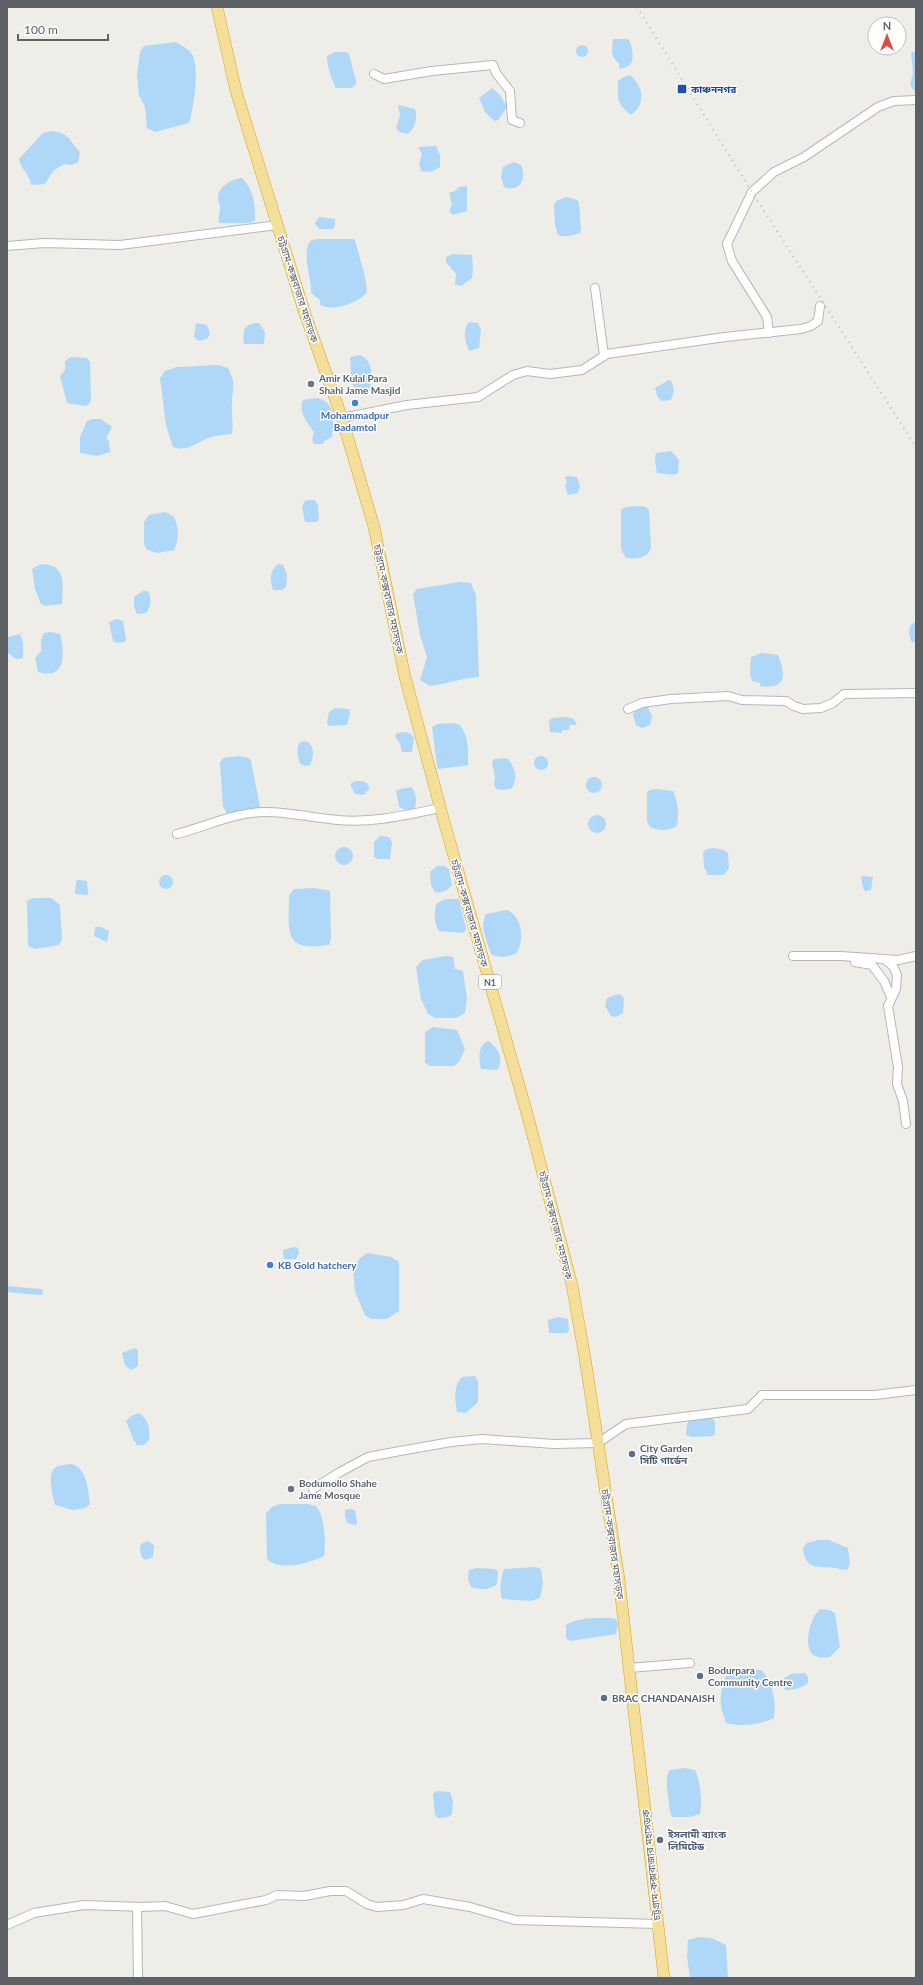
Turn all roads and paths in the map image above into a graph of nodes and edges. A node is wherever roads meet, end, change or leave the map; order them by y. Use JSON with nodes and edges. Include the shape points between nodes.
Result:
{"nodes":[{"id":1,"x":217,"y":7,"type":"edge"},
{"id":2,"x":374,"y":74,"type":"dead end"},
{"id":3,"x":916,"y":100,"type":"edge"},
{"id":4,"x":520,"y":124,"type":"dead end"},
{"id":5,"x":278,"y":225,"type":"junction"},
{"id":6,"x":7,"y":246,"type":"edge"},
{"id":7,"x":595,"y":288,"type":"dead end"},
{"id":8,"x":820,"y":306,"type":"dead end"},
{"id":9,"x":769,"y":333,"type":"junction"},
{"id":10,"x":604,"y":356,"type":"junction"},
{"id":11,"x":342,"y":418,"type":"junction"},
{"id":12,"x":916,"y":693,"type":"edge"},
{"id":13,"x":628,"y":709,"type":"dead end"},
{"id":14,"x":440,"y":808,"type":"junction"},
{"id":15,"x":177,"y":834,"type":"dead end"},
{"id":16,"x":793,"y":956,"type":"dead end"},
{"id":17,"x":802,"y":956,"type":"junction"},
{"id":18,"x":916,"y":956,"type":"edge"},
{"id":19,"x":884,"y":959,"type":"junction"},
{"id":20,"x":891,"y":997,"type":"junction"},
{"id":21,"x":906,"y":1124,"type":"dead end"},
{"id":22,"x":916,"y":1390,"type":"edge"},
{"id":23,"x":598,"y":1443,"type":"junction"},
{"id":24,"x":313,"y":1489,"type":"dead end"},
{"id":25,"x":690,"y":1663,"type":"dead end"},
{"id":26,"x":629,"y":1668,"type":"junction"},
{"id":27,"x":137,"y":1907,"type":"junction"},
{"id":28,"x":658,"y":1924,"type":"junction"},
{"id":29,"x":7,"y":1925,"type":"edge"},
{"id":30,"x":138,"y":1978,"type":"edge"},
{"id":31,"x":664,"y":1978,"type":"edge"}],
"edges":[{"from":1,"to":5,"type":"highway","name":"চট্টগ্রাম-কক্সবাজার মহাসড়ক","number":"N1","via":[[236,91]]},
{"from":2,"to":4,"type":"street","via":[[384,79],[432,70],[493,65],[510,91],[512,120]]},
{"from":3,"to":9,"type":"street","via":[[894,101],[878,107],[804,157],[774,172],[752,192],[727,244],[732,261],[765,312]]},
{"from":5,"to":6,"type":"street","via":[[120,245],[44,243]]},
{"from":5,"to":11,"type":"highway","name":"চট্টগ্রাম-কক্সবাজার মহাসড়ক","number":"N1","via":[[304,311]]},
{"from":7,"to":10,"type":"street"},
{"from":8,"to":9,"type":"street","via":[[818,321],[811,326],[801,330]]},
{"from":9,"to":10,"type":"street","via":[[645,348]]},
{"from":10,"to":11,"type":"street","via":[[582,370],[550,374],[527,371],[513,375],[478,397],[407,405]]},
{"from":11,"to":14,"type":"highway","name":"চট্টগ্রাম-কক্সবাজার মহাসড়ক","number":"N1","via":[[374,527],[405,677]]},
{"from":12,"to":13,"type":"street","via":[[844,694],[820,708],[803,709],[786,701],[742,700],[728,696],[671,699],[642,703]]},
{"from":14,"to":15,"type":"street","via":[[370,821],[264,812],[216,822]]},
{"from":14,"to":23,"type":"highway","name":"চট্টগ্রাম-কক্সবাজার মহাসড়ক","number":"N1","via":[[528,1117],[570,1277]]},
{"from":16,"to":17,"type":"street"},
{"from":17,"to":19,"type":"street"},
{"from":17,"to":20,"type":"street","via":[[822,961],[861,962],[872,966],[884,981]]},
{"from":18,"to":19,"type":"street","via":[[898,960]]},
{"from":19,"to":20,"type":"street","via":[[893,966],[897,975],[896,989]]},
{"from":20,"to":21,"type":"street","via":[[888,1006],[898,1066],[897,1084],[903,1101]]},
{"from":22,"to":23,"type":"street","via":[[875,1395],[762,1395],[748,1409],[626,1424]]},
{"from":23,"to":24,"type":"street","via":[[554,1444],[482,1439],[451,1442],[368,1457]]},
{"from":23,"to":26,"type":"highway","name":"চট্টগ্রাম-কক্সবাজার মহাসড়ক","number":"N1","via":[[619,1579]]},
{"from":25,"to":26,"type":"street"},
{"from":26,"to":28,"type":"highway","name":"চট্টগ্রাম-কক্সবাজার মহাসড়ক","number":"N1"},
{"from":27,"to":28,"type":"street","via":[[165,1906],[193,1914],[266,1900],[277,1895],[304,1896],[346,1891],[377,1907],[404,1905],[423,1900],[470,1907],[515,1920]]},
{"from":27,"to":29,"type":"street","via":[[84,1905],[34,1913]]},
{"from":27,"to":30,"type":"street"},
{"from":28,"to":31,"type":"highway","name":"চট্টগ্রাম-কক্সবাজার মহাসড়ক","number":"N1"}]}
